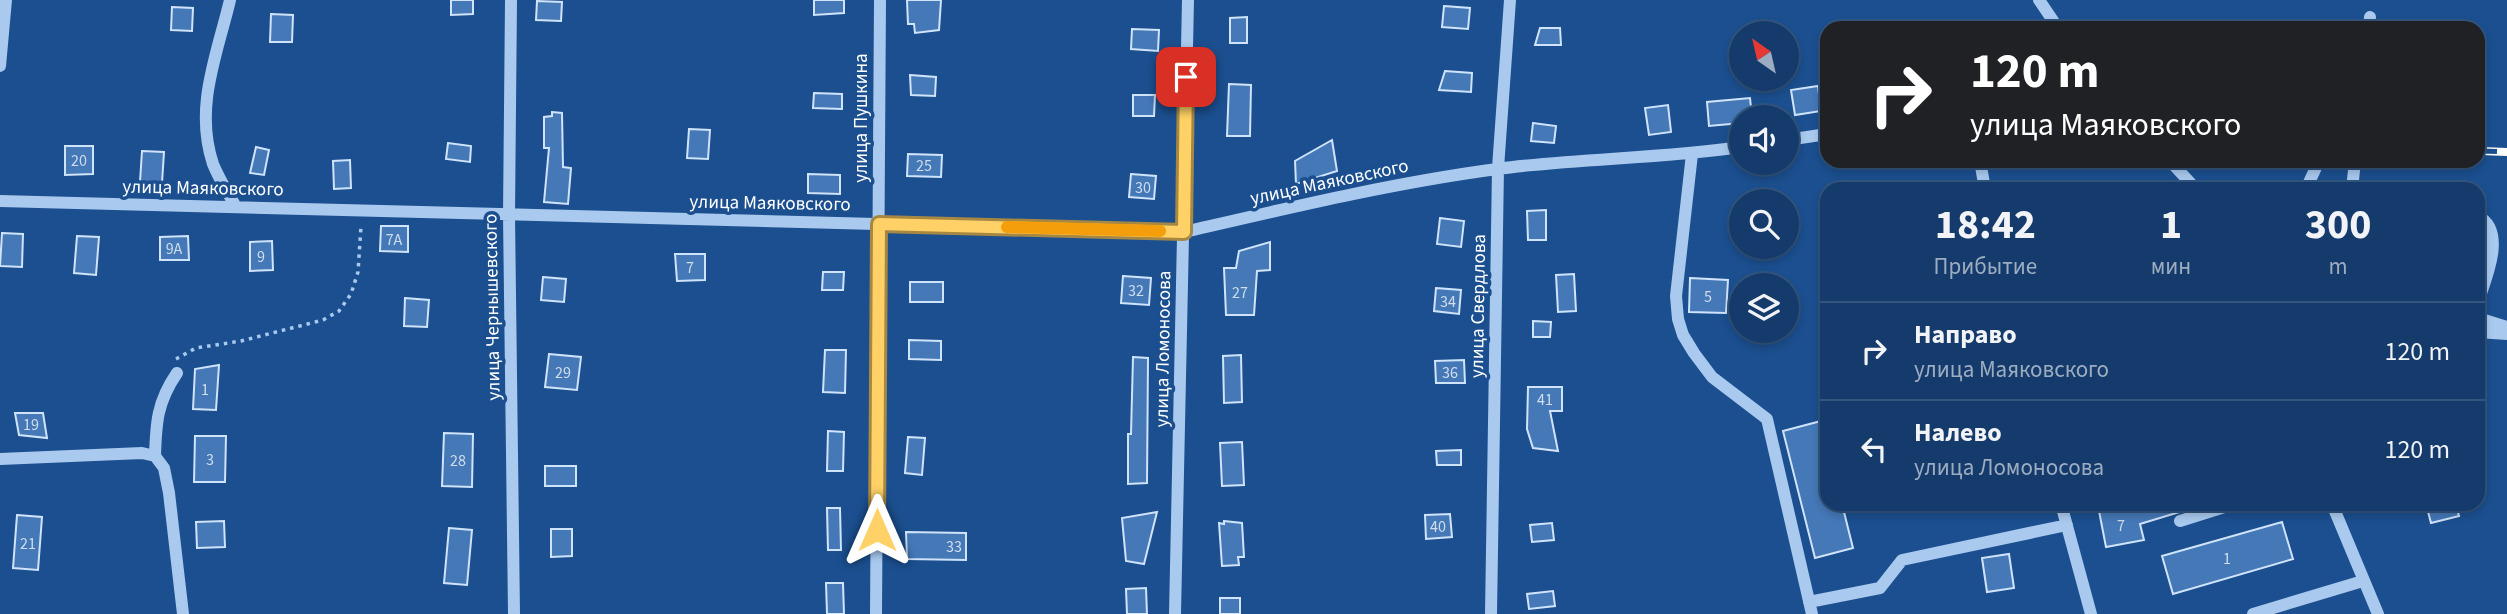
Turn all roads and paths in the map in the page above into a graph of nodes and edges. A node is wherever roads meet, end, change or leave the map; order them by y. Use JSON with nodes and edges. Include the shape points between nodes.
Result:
{"nodes":[{"id":1,"x":6,"y":0,"type":"edge"},
{"id":2,"x":230,"y":0,"type":"edge"},
{"id":3,"x":511,"y":0,"type":"edge"},
{"id":4,"x":880,"y":0,"type":"edge"},
{"id":5,"x":1188,"y":0,"type":"edge"},
{"id":6,"x":1510,"y":0,"type":"edge"},
{"id":7,"x":2039,"y":0,"type":"edge"},
{"id":8,"x":2053,"y":21,"type":"edge"},
{"id":9,"x":0,"y":66,"type":"edge"},
{"id":10,"x":1820,"y":135,"type":"edge"},
{"id":11,"x":1799,"y":138,"type":"edge"},
{"id":12,"x":1729,"y":149,"type":"edge"},
{"id":13,"x":1692,"y":155,"type":"junction"},
{"id":14,"x":1498,"y":168,"type":"junction"},
{"id":15,"x":2176,"y":168,"type":"edge"},
{"id":16,"x":2190,"y":182,"type":"edge"},
{"id":17,"x":0,"y":201,"type":"edge"},
{"id":18,"x":236,"y":208,"type":"junction"},
{"id":19,"x":362,"y":211,"type":"junction"},
{"id":20,"x":509,"y":215,"type":"junction"},
{"id":21,"x":2485,"y":222,"type":"edge"},
{"id":22,"x":879,"y":224,"type":"junction"},
{"id":23,"x":1184,"y":232,"type":"junction"},
{"id":24,"x":2485,"y":281,"type":"edge"},
{"id":25,"x":2485,"y":320,"type":"edge"},
{"id":26,"x":2507,"y":327,"type":"edge"},
{"id":27,"x":2485,"y":332,"type":"edge"},
{"id":28,"x":2507,"y":334,"type":"edge"},
{"id":29,"x":177,"y":373,"type":"joint"},
{"id":30,"x":155,"y":456,"type":"junction"},
{"id":31,"x":0,"y":459,"type":"edge"},
{"id":32,"x":2063,"y":511,"type":"edge"},
{"id":33,"x":2212,"y":511,"type":"edge"},
{"id":34,"x":2335,"y":511,"type":"edge"},
{"id":35,"x":2180,"y":521,"type":"dead end"},
{"id":36,"x":2067,"y":525,"type":"junction"},
{"id":37,"x":2362,"y":581,"type":"junction"},
{"id":38,"x":1811,"y":608,"type":"edge"},
{"id":39,"x":183,"y":614,"type":"edge"},
{"id":40,"x":514,"y":614,"type":"edge"},
{"id":41,"x":876,"y":614,"type":"edge"},
{"id":42,"x":1175,"y":614,"type":"edge"},
{"id":43,"x":1491,"y":614,"type":"edge"},
{"id":44,"x":2091,"y":614,"type":"edge"},
{"id":45,"x":2253,"y":614,"type":"edge"},
{"id":46,"x":2378,"y":614,"type":"edge"}],
"edges":[{"from":1,"to":9,"type":"street"},
{"from":2,"to":18,"type":"street","via":[[211,64],[205,122],[214,167]]},
{"from":3,"to":20,"type":"street","name":"улица Чернышевского"},
{"from":4,"to":22,"type":"street","name":"улица Пушкина"},
{"from":5,"to":23,"type":"street","name":"улица Ломоносова"},
{"from":6,"to":14,"type":"street","name":"улица Свердлова"},
{"from":7,"to":8,"type":"street"},
{"from":10,"to":11,"type":"street"},
{"from":12,"to":13,"type":"street","name":"улица Маяковского"},
{"from":13,"to":14,"type":"street","name":"улица Маяковского"},
{"from":13,"to":38,"type":"street","via":[[1676,296],[1678,320],[1712,377],[1767,419]]},
{"from":14,"to":23,"type":"street","name":"улица Маяковского","via":[[1331,198]]},
{"from":14,"to":43,"type":"street","name":"улица Свердлова"},
{"from":15,"to":16,"type":"street"},
{"from":17,"to":18,"type":"street","name":"улица Маяковского"},
{"from":18,"to":19,"type":"street","name":"улица Маяковского"},
{"from":19,"to":20,"type":"street","name":"улица Маяковского"},
{"from":19,"to":29,"type":"path","via":[[358,272],[339,311],[323,320],[196,348],[172,363]]},
{"from":20,"to":22,"type":"street","name":"улица Маяковского"},
{"from":20,"to":40,"type":"street","name":"улица Чернышевского"},
{"from":21,"to":24,"type":"street","via":[[2492,227],[2496,243]]},
{"from":22,"to":23,"type":"street","name":"улица Маяковского"},
{"from":22,"to":41,"type":"street","name":"улица Пушкина"},
{"from":23,"to":42,"type":"street","name":"улица Ломоносова"},
{"from":25,"to":26,"type":"street"},
{"from":27,"to":28,"type":"street"},
{"from":29,"to":30,"type":"street","via":[[162,398]]},
{"from":30,"to":31,"type":"street"},
{"from":30,"to":39,"type":"street","via":[[164,468],[169,493]]},
{"from":32,"to":36,"type":"street"},
{"from":33,"to":35,"type":"street"},
{"from":34,"to":37,"type":"street"},
{"from":36,"to":38,"type":"street","via":[[1902,560],[1880,588]]},
{"from":36,"to":44,"type":"street"},
{"from":37,"to":45,"type":"street"},
{"from":37,"to":46,"type":"street"}]}
